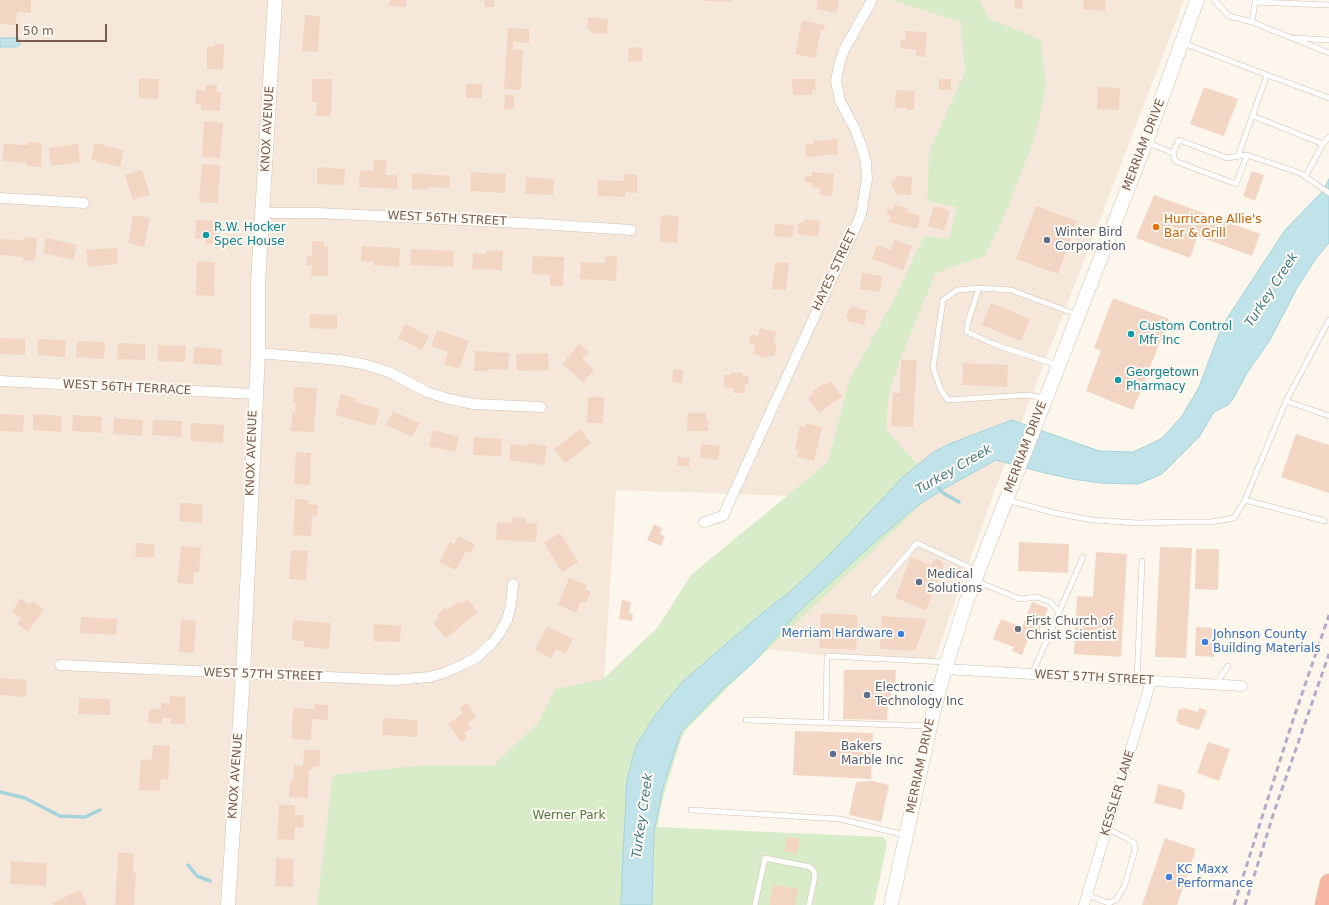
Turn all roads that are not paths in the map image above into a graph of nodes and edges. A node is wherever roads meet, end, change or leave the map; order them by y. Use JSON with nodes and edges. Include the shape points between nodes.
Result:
{"nodes":[{"id":1,"x":275,"y":0,"type":"edge"},
{"id":2,"x":872,"y":0,"type":"edge"},
{"id":3,"x":1198,"y":0,"type":"edge"},
{"id":4,"x":1214,"y":0,"type":"edge"},
{"id":5,"x":1329,"y":5,"type":"edge"},
{"id":6,"x":1252,"y":22,"type":"junction"},
{"id":7,"x":1290,"y":38,"type":"junction"},
{"id":8,"x":1329,"y":40,"type":"edge"},
{"id":9,"x":1182,"y":43,"type":"junction"},
{"id":10,"x":1329,"y":53,"type":"edge"},
{"id":11,"x":1267,"y":75,"type":"junction"},
{"id":12,"x":1329,"y":98,"type":"edge"},
{"id":13,"x":1253,"y":116,"type":"junction"},
{"id":14,"x":1329,"y":137,"type":"edge"},
{"id":15,"x":1146,"y":142,"type":"junction"},
{"id":16,"x":1323,"y":144,"type":"junction"},
{"id":17,"x":1173,"y":154,"type":"junction"},
{"id":18,"x":1247,"y":154,"type":"junction"},
{"id":19,"x":1238,"y":156,"type":"junction"},
{"id":20,"x":1305,"y":177,"type":"junction"},
{"id":21,"x":1329,"y":193,"type":"edge"},
{"id":22,"x":0,"y":198,"type":"edge"},
{"id":23,"x":84,"y":203,"type":"dead end"},
{"id":24,"x":263,"y":213,"type":"junction"},
{"id":25,"x":631,"y":230,"type":"dead end"},
{"id":26,"x":979,"y":288,"type":"junction"},
{"id":27,"x":1078,"y":315,"type":"junction"},
{"id":28,"x":1329,"y":320,"type":"edge"},
{"id":29,"x":258,"y":353,"type":"junction"},
{"id":30,"x":1058,"y":366,"type":"junction"},
{"id":31,"x":0,"y":381,"type":"edge"},
{"id":32,"x":255,"y":394,"type":"junction"},
{"id":33,"x":1045,"y":398,"type":"junction"},
{"id":34,"x":1286,"y":401,"type":"junction"},
{"id":35,"x":541,"y":408,"type":"dead end"},
{"id":36,"x":1329,"y":416,"type":"edge"},
{"id":37,"x":1006,"y":499,"type":"junction"},
{"id":38,"x":1246,"y":500,"type":"junction"},
{"id":39,"x":1325,"y":521,"type":"dead end"},
{"id":40,"x":704,"y":522,"type":"dead end"},
{"id":41,"x":1083,"y":557,"type":"dead end"},
{"id":42,"x":1142,"y":562,"type":"dead end"},
{"id":43,"x":976,"y":576,"type":"junction"},
{"id":44,"x":513,"y":584,"type":"dead end"},
{"id":45,"x":873,"y":594,"type":"dead end"},
{"id":46,"x":1059,"y":612,"type":"junction"},
{"id":47,"x":60,"y":665,"type":"dead end"},
{"id":48,"x":946,"y":665,"type":"junction"},
{"id":49,"x":1228,"y":666,"type":"dead end"},
{"id":50,"x":243,"y":674,"type":"junction"},
{"id":51,"x":1032,"y":674,"type":"junction"},
{"id":52,"x":1137,"y":680,"type":"junction"},
{"id":53,"x":1151,"y":681,"type":"junction"},
{"id":54,"x":1216,"y":684,"type":"junction"},
{"id":55,"x":1242,"y":686,"type":"dead end"},
{"id":56,"x":746,"y":720,"type":"dead end"},
{"id":57,"x":826,"y":722,"type":"junction"},
{"id":58,"x":930,"y":726,"type":"junction"},
{"id":59,"x":691,"y":810,"type":"dead end"},
{"id":60,"x":1107,"y":829,"type":"junction"},
{"id":61,"x":906,"y":835,"type":"junction"},
{"id":62,"x":1329,"y":883,"type":"edge"},
{"id":63,"x":1086,"y":900,"type":"edge"},
{"id":64,"x":228,"y":905,"type":"edge"},
{"id":65,"x":755,"y":905,"type":"edge"},
{"id":66,"x":809,"y":905,"type":"edge"},
{"id":67,"x":891,"y":905,"type":"edge"},
{"id":68,"x":1324,"y":905,"type":"edge"}],
"edges":[{"from":1,"to":24,"type":"main road","name":"KNOX AVENUE"},
{"from":2,"to":40,"type":"street","name":"HAYES STREET","via":[[844,50],[836,81],[840,101],[855,129],[866,162],[867,179],[861,215],[723,516]]},
{"from":3,"to":9,"type":"main road","name":"MERRIAM DRIVE"},
{"from":4,"to":6,"type":"lane","via":[[1229,16]]},
{"from":5,"to":6,"type":"lane","via":[[1255,2]]},
{"from":6,"to":7,"type":"lane"},
{"from":7,"to":8,"type":"lane"},
{"from":7,"to":10,"type":"lane"},
{"from":9,"to":11,"type":"lane"},
{"from":9,"to":15,"type":"main road","name":"MERRIAM DRIVE"},
{"from":11,"to":12,"type":"lane"},
{"from":11,"to":13,"type":"lane"},
{"from":13,"to":16,"type":"lane"},
{"from":13,"to":19,"type":"lane"},
{"from":14,"to":16,"type":"lane"},
{"from":15,"to":17,"type":"lane"},
{"from":15,"to":27,"type":"main road","name":"MERRIAM DRIVE"},
{"from":16,"to":20,"type":"lane"},
{"from":17,"to":18,"type":"lane","via":[[1175,161],[1236,184]]},
{"from":17,"to":19,"type":"lane","via":[[1179,140],[1227,158]]},
{"from":18,"to":19,"type":"lane"},
{"from":18,"to":20,"type":"lane"},
{"from":20,"to":21,"type":"lane"},
{"from":22,"to":23,"type":"street"},
{"from":24,"to":25,"type":"street","name":"WEST 56TH STREET","via":[[318,213]]},
{"from":24,"to":29,"type":"main road","name":"KNOX AVENUE","via":[[258,283]]},
{"from":26,"to":27,"type":"lane","via":[[1011,290]]},
{"from":26,"to":30,"type":"lane","via":[[967,332],[996,345]]},
{"from":26,"to":33,"type":"lane","via":[[957,290],[943,300],[934,368],[940,390],[948,400],[1028,395]]},
{"from":27,"to":30,"type":"main road","name":"MERRIAM DRIVE"},
{"from":28,"to":34,"type":"lane"},
{"from":29,"to":32,"type":"main road","name":"KNOX AVENUE"},
{"from":29,"to":35,"type":"street","via":[[363,364],[389,372],[427,392],[449,399],[474,404]]},
{"from":30,"to":33,"type":"main road","name":"MERRIAM DRIVE"},
{"from":31,"to":32,"type":"street","name":"WEST 56TH TERRACE"},
{"from":32,"to":50,"type":"main road","name":"KNOX AVENUE"},
{"from":33,"to":37,"type":"main road","name":"MERRIAM DRIVE"},
{"from":34,"to":36,"type":"lane"},
{"from":34,"to":38,"type":"lane"},
{"from":37,"to":38,"type":"lane","via":[[1092,520],[1138,523],[1211,522],[1234,518]]},
{"from":37,"to":43,"type":"main road","name":"MERRIAM DRIVE"},
{"from":38,"to":39,"type":"lane"},
{"from":41,"to":46,"type":"lane"},
{"from":42,"to":52,"type":"lane"},
{"from":43,"to":45,"type":"lane","via":[[917,543]]},
{"from":43,"to":46,"type":"lane","via":[[1020,599],[1037,598],[1050,602]]},
{"from":43,"to":48,"type":"main road","name":"MERRIAM DRIVE"},
{"from":44,"to":50,"type":"street","name":"WEST 57TH STREET","via":[[507,620],[499,634],[476,657],[444,673],[402,680]]},
{"from":46,"to":51,"type":"lane"},
{"from":47,"to":50,"type":"street","name":"WEST 57TH STREET"},
{"from":48,"to":51,"type":"street","name":"WEST 57TH STREET"},
{"from":48,"to":57,"type":"lane","via":[[827,656]]},
{"from":48,"to":58,"type":"main road","name":"MERRIAM DRIVE"},
{"from":49,"to":54,"type":"lane"},
{"from":50,"to":64,"type":"main road","name":"KNOX AVENUE"},
{"from":51,"to":52,"type":"street","name":"WEST 57TH STREET"},
{"from":52,"to":53,"type":"street","name":"WEST 57TH STREET"},
{"from":53,"to":54,"type":"street","name":"WEST 57TH STREET"},
{"from":53,"to":60,"type":"street","name":"KESSLER LANE"},
{"from":54,"to":55,"type":"street","name":"WEST 57TH STREET"},
{"from":56,"to":57,"type":"lane"},
{"from":57,"to":58,"type":"lane"},
{"from":58,"to":61,"type":"main road","name":"MERRIAM DRIVE"},
{"from":59,"to":61,"type":"lane","via":[[840,819]]},
{"from":60,"to":63,"type":"street","name":"KESSLER LANE"},
{"from":60,"to":63,"type":"lane","via":[[1134,843],[1134,854],[1124,887],[1116,900],[1109,903]]},
{"from":61,"to":67,"type":"main road","name":"MERRIAM DRIVE"},
{"from":62,"to":68,"type":"highway"},
{"from":65,"to":66,"type":"lane","via":[[765,858],[814,870]]}]}
